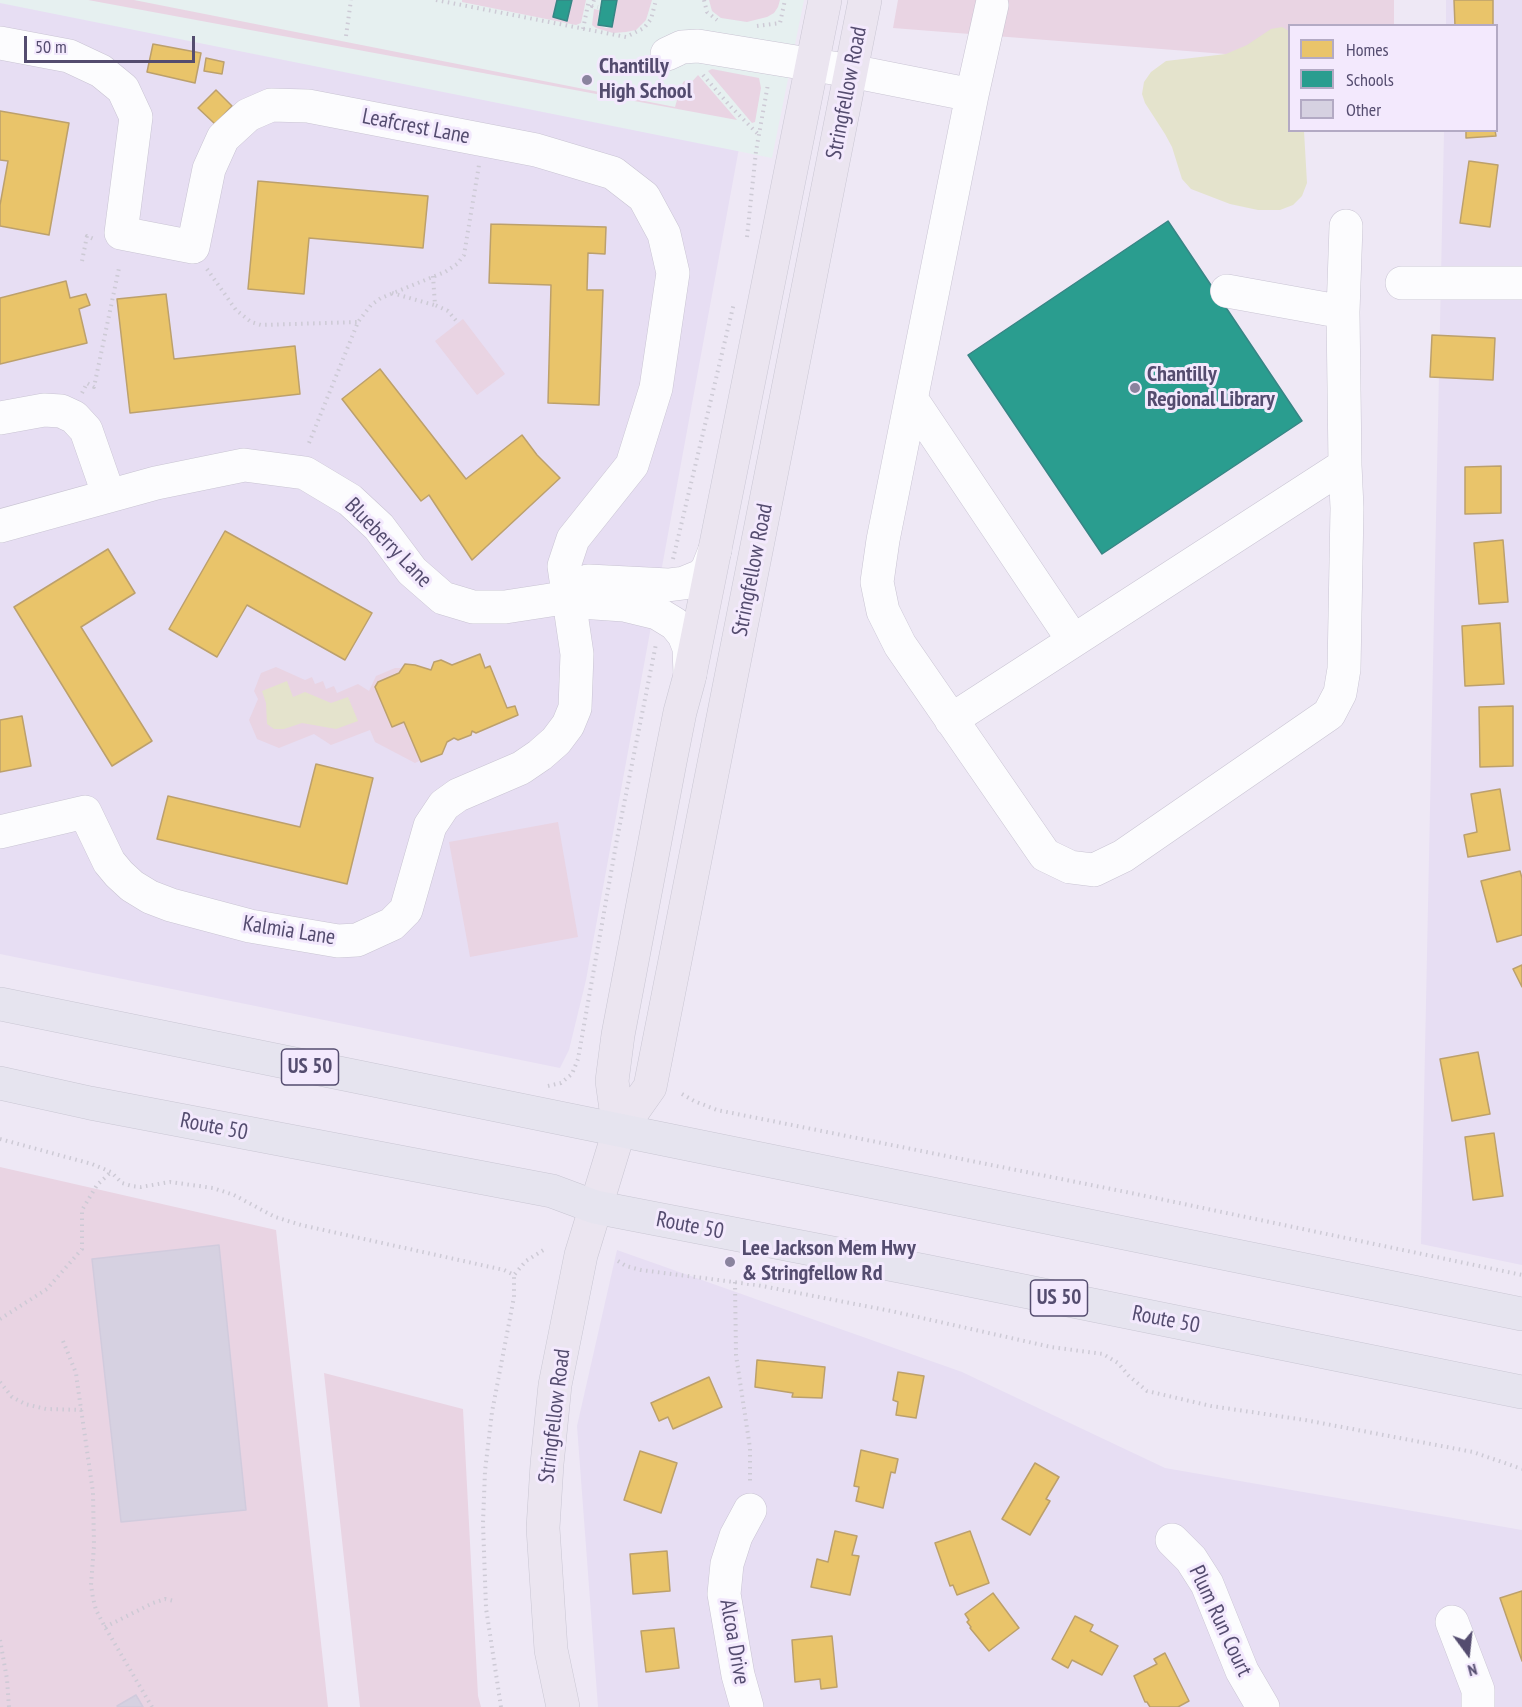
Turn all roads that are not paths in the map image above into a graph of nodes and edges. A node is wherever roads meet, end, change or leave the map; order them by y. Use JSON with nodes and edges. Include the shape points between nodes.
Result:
{"nodes":[{"id":1,"x":825,"y":0,"type":"edge"},
{"id":2,"x":865,"y":0,"type":"edge"},
{"id":3,"x":992,"y":5,"type":"dead end"},
{"id":4,"x":0,"y":42,"type":"edge"},
{"id":5,"x":667,"y":54,"type":"dead end"},
{"id":6,"x":811,"y":65,"type":"junction"},
{"id":7,"x":851,"y":71,"type":"junction"},
{"id":8,"x":972,"y":95,"type":"junction"},
{"id":9,"x":1346,"y":226,"type":"dead end"},
{"id":10,"x":1402,"y":283,"type":"dead end"},
{"id":11,"x":1522,"y":283,"type":"edge"},
{"id":12,"x":1227,"y":291,"type":"dead end"},
{"id":13,"x":1343,"y":312,"type":"junction"},
{"id":14,"x":912,"y":400,"type":"junction"},
{"id":15,"x":0,"y":418,"type":"edge"},
{"id":16,"x":1345,"y":465,"type":"junction"},
{"id":17,"x":109,"y":496,"type":"junction"},
{"id":18,"x":0,"y":526,"type":"edge"},
{"id":19,"x":715,"y":550,"type":"junction"},
{"id":20,"x":570,"y":597,"type":"junction"},
{"id":21,"x":1073,"y":640,"type":"junction"},
{"id":22,"x":689,"y":679,"type":"junction"},
{"id":23,"x":951,"y":720,"type":"junction"},
{"id":24,"x":0,"y":832,"type":"edge"},
{"id":25,"x":0,"y":1004,"type":"edge"},
{"id":26,"x":0,"y":1083,"type":"edge"},
{"id":27,"x":619,"y":1131,"type":"junction"},
{"id":28,"x":595,"y":1207,"type":"junction"},
{"id":29,"x":1522,"y":1314,"type":"edge"},
{"id":30,"x":1522,"y":1392,"type":"edge"},
{"id":31,"x":750,"y":1510,"type":"road end"},
{"id":32,"x":1172,"y":1540,"type":"dead end"},
{"id":33,"x":1452,"y":1622,"type":"dead end"},
{"id":34,"x":563,"y":1707,"type":"edge"},
{"id":35,"x":747,"y":1707,"type":"edge"},
{"id":36,"x":1263,"y":1707,"type":"edge"},
{"id":37,"x":1478,"y":1707,"type":"edge"}],
"edges":[{"from":1,"to":6,"type":"main road","name":"Stringfellow Road"},
{"from":2,"to":7,"type":"main road","name":"Stringfellow Road"},
{"from":3,"to":8,"type":"street"},
{"from":4,"to":20,"type":"street","name":"Leafcrest Lane","via":[[69,56],[101,71],[123,89],[136,117],[121,233],[193,247],[209,169],[223,138],[248,115],[271,105],[308,106],[536,150],[613,173],[644,197],[664,234],[673,273],[656,388],[632,465],[573,539],[564,566]]},
{"from":5,"to":6,"type":"street","via":[[682,47],[698,46]]},
{"from":6,"to":7,"type":"street"},
{"from":6,"to":19,"type":"main road","name":"Stringfellow Road"},
{"from":7,"to":8,"type":"street"},
{"from":7,"to":27,"type":"main road","name":"Stringfellow Road","via":[[650,1087]]},
{"from":8,"to":14,"type":"street"},
{"from":9,"to":13,"type":"street"},
{"from":10,"to":11,"type":"street"},
{"from":12,"to":13,"type":"street"},
{"from":13,"to":16,"type":"street"},
{"from":14,"to":21,"type":"street"},
{"from":14,"to":23,"type":"street","via":[[877,582],[883,611],[896,636]]},
{"from":15,"to":17,"type":"street","via":[[44,410],[74,417],[86,430]]},
{"from":16,"to":21,"type":"street"},
{"from":16,"to":23,"type":"street","via":[[1344,669],[1340,693],[1329,714],[1123,856],[1094,870],[1070,867],[1045,855]]},
{"from":17,"to":18,"type":"street","name":"Blueberry Lane"},
{"from":17,"to":20,"type":"street","name":"Blueberry Lane","via":[[244,465],[305,473],[350,500],[379,527],[412,571],[442,598],[473,607],[505,607]]},
{"from":19,"to":20,"type":"street","name":"Blueberry Lane","via":[[707,570],[684,583],[588,581]]},
{"from":19,"to":22,"type":"main road","name":"Stringfellow Road"},
{"from":20,"to":22,"type":"street","name":"Blueberry Lane","via":[[580,602],[624,605],[663,615],[684,635],[689,648]]},
{"from":20,"to":24,"type":"street","name":"Kalmia Lane","via":[[578,681],[575,708],[568,725],[556,741],[521,768],[444,805],[430,826],[406,910],[392,924],[357,940],[338,941],[220,919],[150,897],[132,886],[109,862],[85,812]]},
{"from":21,"to":23,"type":"street"},
{"from":22,"to":27,"type":"main road","name":"Stringfellow Road","via":[[618,1035],[612,1081]]},
{"from":25,"to":27,"type":"highway","number":"US 50"},
{"from":26,"to":28,"type":"highway","name":"Route 50","number":"US 50","via":[[552,1191]]},
{"from":27,"to":28,"type":"main road","name":"Stringfellow Road"},
{"from":27,"to":29,"type":"highway","number":"US 50"},
{"from":28,"to":30,"type":"highway","name":"Route 50","number":"US 50"},
{"from":28,"to":34,"type":"main road","name":"Stringfellow Road","via":[[581,1255],[555,1385],[547,1464],[543,1528],[546,1587],[551,1650]]},
{"from":31,"to":35,"type":"street","name":"Alcoa Drive","via":[[727,1564],[724,1594]]},
{"from":32,"to":36,"type":"street","name":"Plum Run Court","via":[[1191,1559],[1207,1584],[1242,1671]]},
{"from":33,"to":37,"type":"street","via":[[1478,1690]]}]}
